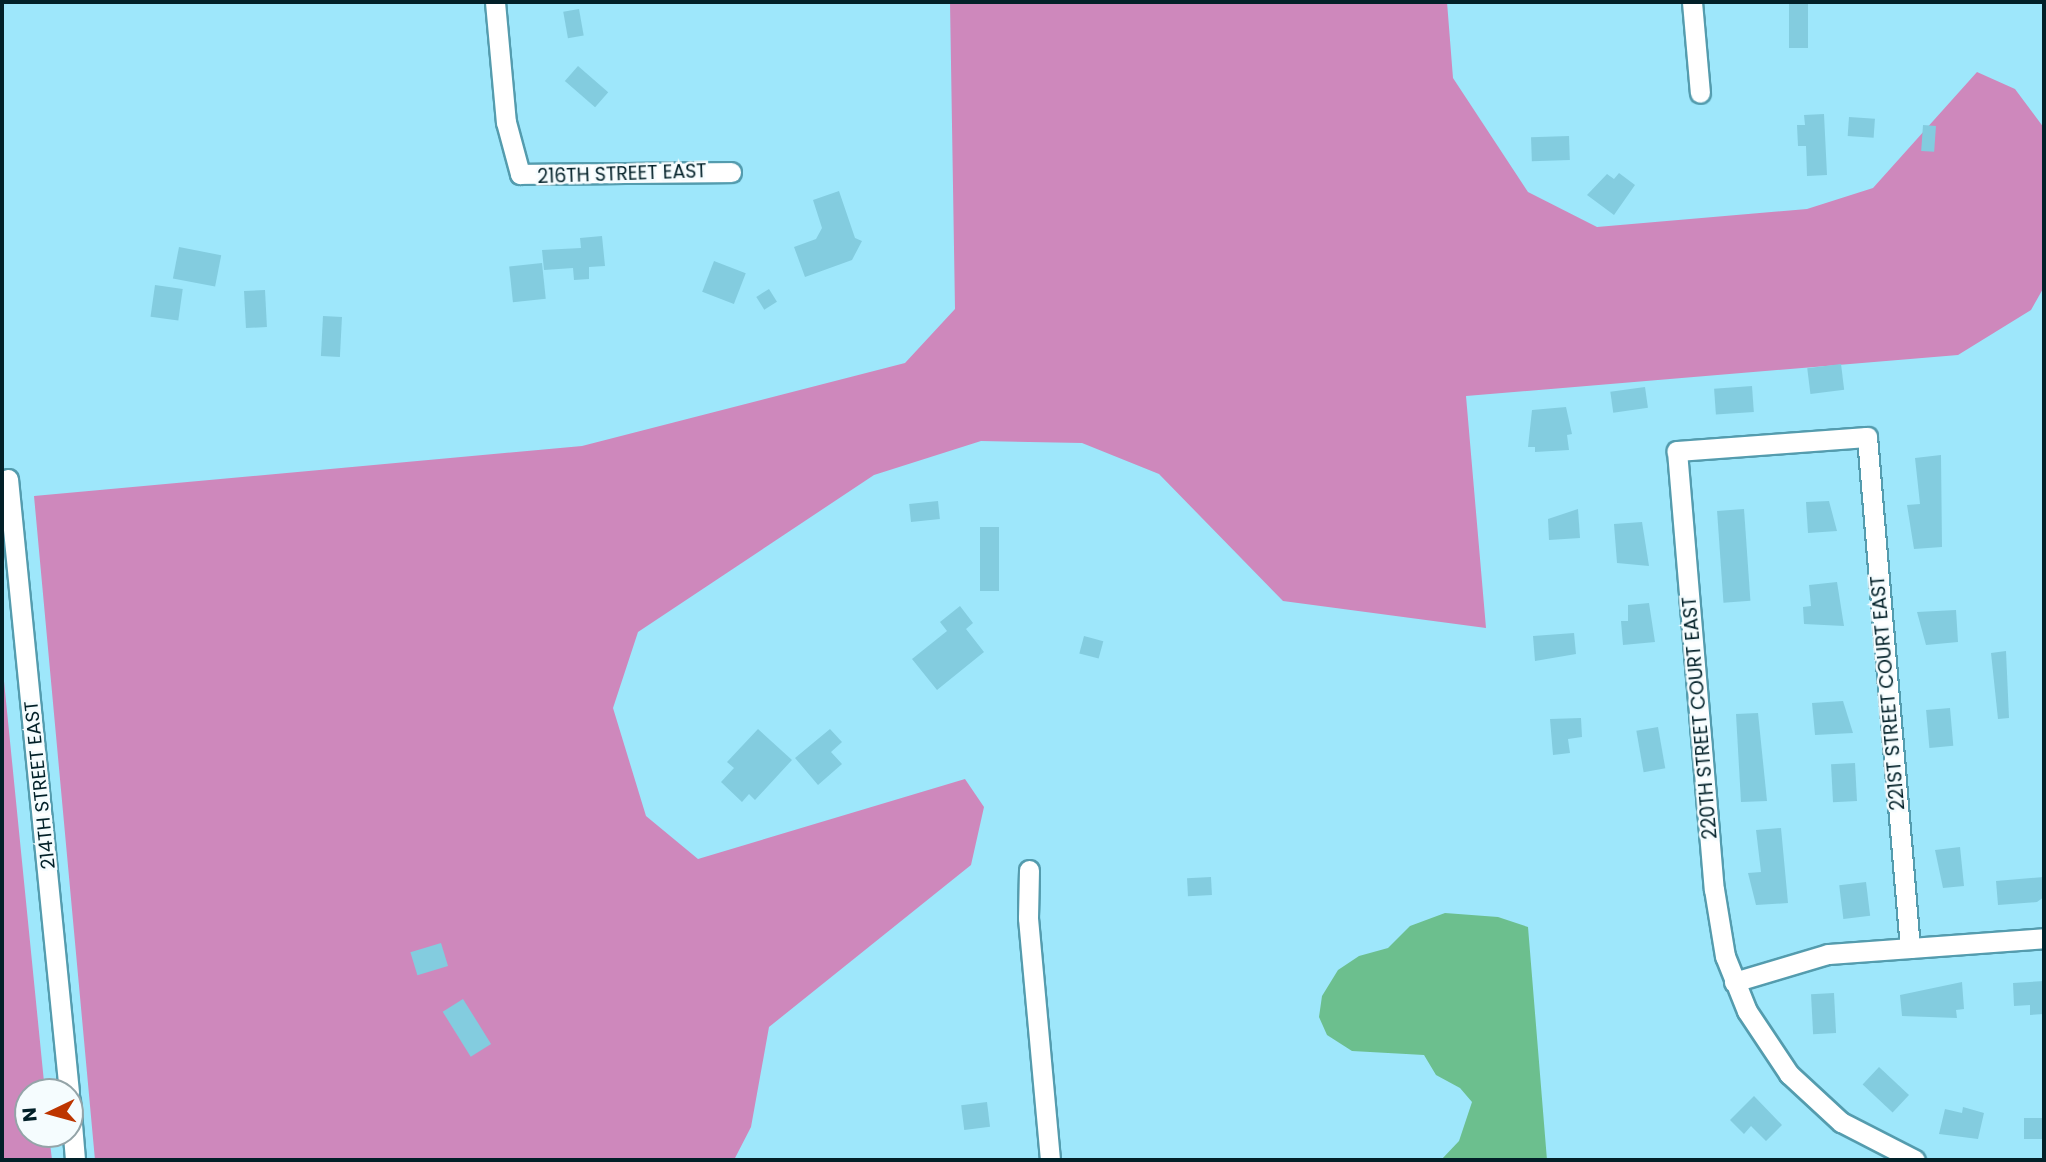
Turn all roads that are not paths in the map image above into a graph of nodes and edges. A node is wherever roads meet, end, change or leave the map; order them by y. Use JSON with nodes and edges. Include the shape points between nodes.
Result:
{"nodes":[{"id":1,"x":495,"y":2,"type":"edge"},
{"id":2,"x":1692,"y":2,"type":"edge"},
{"id":3,"x":1700,"y":93,"type":"dead end"},
{"id":4,"x":731,"y":172,"type":"dead end"},
{"id":5,"x":1867,"y":437,"type":"joint"},
{"id":6,"x":8,"y":479,"type":"dead end"},
{"id":7,"x":1029,"y":870,"type":"dead end"},
{"id":8,"x":2044,"y":938,"type":"edge"},
{"id":9,"x":1910,"y":948,"type":"junction"},
{"id":10,"x":1734,"y":982,"type":"junction"},
{"id":11,"x":68,"y":1078,"type":"edge"},
{"id":12,"x":1875,"y":1152,"type":"edge"},
{"id":13,"x":1050,"y":1160,"type":"edge"},
{"id":14,"x":1915,"y":1160,"type":"edge"}],
"edges":[{"from":1,"to":4,"type":"street","name":"216TH STREET EAST","via":[[506,122],[520,174]]},
{"from":2,"to":3,"type":"street"},
{"from":5,"to":9,"type":"street","name":"221ST STREET COURT EAST"},
{"from":5,"to":10,"type":"street","name":"220TH STREET COURT EAST","via":[[1677,451],[1714,889]]},
{"from":6,"to":11,"type":"street","name":"214TH STREET EAST"},
{"from":7,"to":13,"type":"street"},
{"from":8,"to":9,"type":"street"},
{"from":9,"to":10,"type":"street","via":[[1794,961]]},
{"from":10,"to":12,"type":"street","name":"220TH STREET COURT EAST","via":[[1765,1043],[1789,1074]]},
{"from":12,"to":14,"type":"street","name":"220TH STREET COURT EAST"}]}
